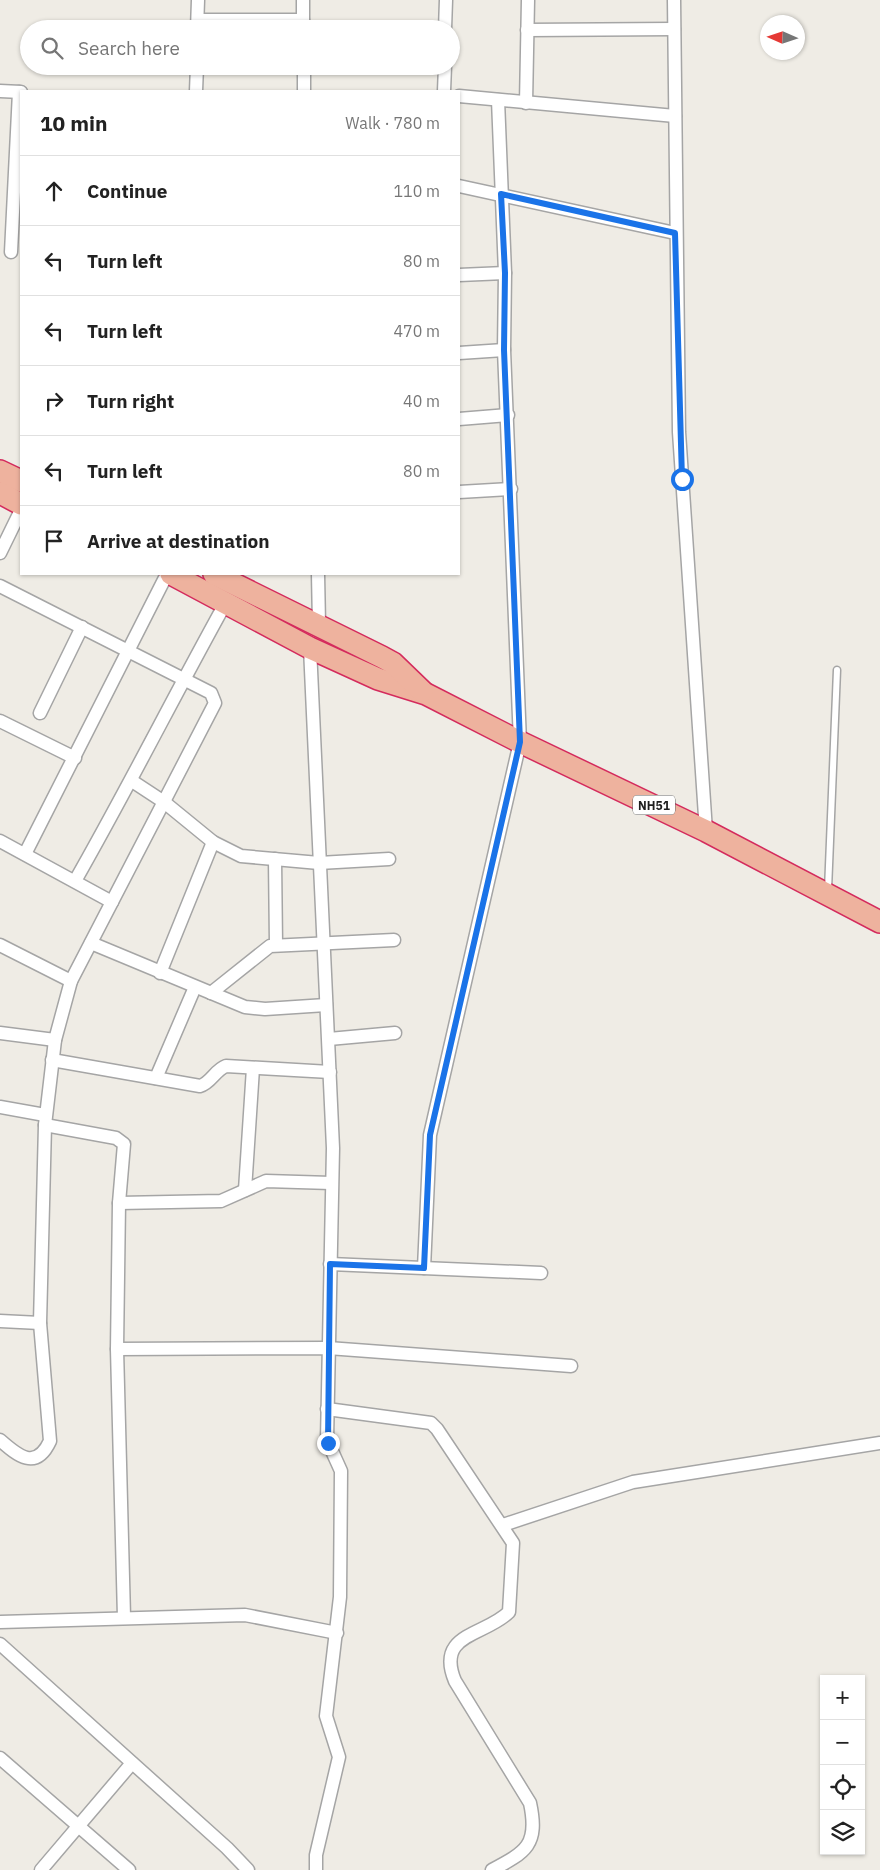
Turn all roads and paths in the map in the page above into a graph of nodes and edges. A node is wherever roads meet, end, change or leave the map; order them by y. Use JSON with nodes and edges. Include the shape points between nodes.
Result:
{"nodes":[{"id":1,"x":198,"y":0,"type":"edge"},
{"id":2,"x":303,"y":0,"type":"edge"},
{"id":3,"x":446,"y":0,"type":"edge"},
{"id":4,"x":528,"y":0,"type":"edge"},
{"id":5,"x":674,"y":0,"type":"edge"},
{"id":6,"x":198,"y":20,"type":"edge"},
{"id":7,"x":303,"y":20,"type":"edge"},
{"id":8,"x":445,"y":20,"type":"edge"},
{"id":9,"x":674,"y":29,"type":"junction"},
{"id":10,"x":527,"y":30,"type":"junction"},
{"id":11,"x":197,"y":75,"type":"edge"},
{"id":12,"x":304,"y":75,"type":"edge"},
{"id":13,"x":445,"y":75,"type":"edge"},
{"id":14,"x":196,"y":90,"type":"edge"},
{"id":15,"x":304,"y":90,"type":"edge"},
{"id":16,"x":444,"y":90,"type":"edge"},
{"id":17,"x":0,"y":91,"type":"edge"},
{"id":18,"x":20,"y":92,"type":"edge"},
{"id":19,"x":460,"y":96,"type":"edge"},
{"id":20,"x":498,"y":100,"type":"junction"},
{"id":21,"x":526,"y":103,"type":"junction"},
{"id":22,"x":675,"y":116,"type":"junction"},
{"id":23,"x":460,"y":186,"type":"edge"},
{"id":24,"x":501,"y":194,"type":"junction"},
{"id":25,"x":675,"y":233,"type":"junction"},
{"id":26,"x":11,"y":252,"type":"dead end"},
{"id":27,"x":505,"y":273,"type":"junction"},
{"id":28,"x":460,"y":276,"type":"edge"},
{"id":29,"x":504,"y":350,"type":"junction"},
{"id":30,"x":460,"y":352,"type":"edge"},
{"id":31,"x":508,"y":416,"type":"junction"},
{"id":32,"x":460,"y":419,"type":"edge"},
{"id":33,"x":0,"y":471,"type":"edge"},
{"id":34,"x":20,"y":481,"type":"edge"},
{"id":35,"x":511,"y":489,"type":"junction"},
{"id":36,"x":460,"y":492,"type":"edge"},
{"id":37,"x":0,"y":493,"type":"edge"},
{"id":38,"x":20,"y":503,"type":"edge"},
{"id":39,"x":20,"y":512,"type":"edge"},
{"id":40,"x":0,"y":554,"type":"edge"},
{"id":41,"x":166,"y":575,"type":"edge"},
{"id":42,"x":173,"y":575,"type":"edge"},
{"id":43,"x":216,"y":575,"type":"edge"},
{"id":44,"x":318,"y":575,"type":"edge"},
{"id":45,"x":0,"y":586,"type":"edge"},
{"id":46,"x":225,"y":604,"type":"junction"},
{"id":47,"x":319,"y":624,"type":"junction"},
{"id":48,"x":82,"y":627,"type":"junction"},
{"id":49,"x":310,"y":648,"type":"junction"},
{"id":50,"x":129,"y":650,"type":"junction"},
{"id":51,"x":837,"y":670,"type":"dead end"},
{"id":52,"x":183,"y":679,"type":"junction"},
{"id":53,"x":426,"y":694,"type":"junction"},
{"id":54,"x":40,"y":713,"type":"dead end"},
{"id":55,"x":0,"y":721,"type":"edge"},
{"id":56,"x":520,"y":742,"type":"junction"},
{"id":57,"x":74,"y":758,"type":"junction"},
{"id":58,"x":132,"y":781,"type":"junction"},
{"id":59,"x":164,"y":802,"type":"junction"},
{"id":60,"x":706,"y":831,"type":"junction"},
{"id":61,"x":0,"y":841,"type":"edge"},
{"id":62,"x":213,"y":842,"type":"junction"},
{"id":63,"x":25,"y":854,"type":"junction"},
{"id":64,"x":275,"y":860,"type":"junction"},
{"id":65,"x":389,"y":860,"type":"dead end"},
{"id":66,"x":319,"y":863,"type":"junction"},
{"id":67,"x":76,"y":881,"type":"junction"},
{"id":68,"x":828,"y":894,"type":"junction"},
{"id":69,"x":112,"y":902,"type":"junction"},
{"id":70,"x":880,"y":922,"type":"edge"},
{"id":71,"x":394,"y":940,"type":"dead end"},
{"id":72,"x":323,"y":942,"type":"junction"},
{"id":73,"x":91,"y":943,"type":"junction"},
{"id":74,"x":0,"y":945,"type":"edge"},
{"id":75,"x":276,"y":945,"type":"junction"},
{"id":76,"x":160,"y":973,"type":"junction"},
{"id":77,"x":71,"y":981,"type":"junction"},
{"id":78,"x":195,"y":987,"type":"junction"},
{"id":79,"x":211,"y":994,"type":"junction"},
{"id":80,"x":326,"y":1005,"type":"junction"},
{"id":81,"x":0,"y":1033,"type":"edge"},
{"id":82,"x":395,"y":1033,"type":"dead end"},
{"id":83,"x":329,"y":1039,"type":"junction"},
{"id":84,"x":55,"y":1040,"type":"junction"},
{"id":85,"x":52,"y":1060,"type":"junction"},
{"id":86,"x":253,"y":1068,"type":"junction"},
{"id":87,"x":330,"y":1072,"type":"junction"},
{"id":88,"x":156,"y":1078,"type":"junction"},
{"id":89,"x":0,"y":1107,"type":"edge"},
{"id":90,"x":45,"y":1120,"type":"junction"},
{"id":91,"x":331,"y":1183,"type":"junction"},
{"id":92,"x":245,"y":1190,"type":"junction"},
{"id":93,"x":119,"y":1203,"type":"junction"},
{"id":94,"x":330,"y":1264,"type":"junction"},
{"id":95,"x":424,"y":1268,"type":"junction"},
{"id":96,"x":541,"y":1273,"type":"dead end"},
{"id":97,"x":0,"y":1321,"type":"edge"},
{"id":98,"x":40,"y":1323,"type":"junction"},
{"id":99,"x":328,"y":1348,"type":"junction"},
{"id":100,"x":117,"y":1349,"type":"junction"},
{"id":101,"x":570,"y":1366,"type":"dead end"},
{"id":102,"x":327,"y":1409,"type":"junction"},
{"id":103,"x":0,"y":1440,"type":"edge"},
{"id":104,"x":880,"y":1443,"type":"edge"},
{"id":105,"x":502,"y":1525,"type":"junction"},
{"id":106,"x":124,"y":1617,"type":"junction"},
{"id":107,"x":0,"y":1622,"type":"edge"},
{"id":108,"x":337,"y":1633,"type":"junction"},
{"id":109,"x":0,"y":1644,"type":"edge"},
{"id":110,"x":0,"y":1758,"type":"edge"},
{"id":111,"x":132,"y":1763,"type":"junction"},
{"id":112,"x":78,"y":1826,"type":"junction"},
{"id":113,"x":41,"y":1870,"type":"edge"},
{"id":114,"x":129,"y":1870,"type":"edge"},
{"id":115,"x":248,"y":1870,"type":"edge"},
{"id":116,"x":316,"y":1870,"type":"edge"},
{"id":117,"x":492,"y":1870,"type":"edge"}],
"edges":[{"from":1,"to":6,"type":"street"},
{"from":2,"to":7,"type":"street"},
{"from":3,"to":8,"type":"street"},
{"from":4,"to":10,"type":"street"},
{"from":5,"to":9,"type":"street"},
{"from":9,"to":10,"type":"street"},
{"from":9,"to":22,"type":"street"},
{"from":10,"to":21,"type":"street"},
{"from":11,"to":14,"type":"street"},
{"from":12,"to":15,"type":"street"},
{"from":13,"to":16,"type":"street"},
{"from":17,"to":18,"type":"street"},
{"from":18,"to":26,"type":"street"},
{"from":19,"to":20,"type":"street"},
{"from":20,"to":21,"type":"street"},
{"from":20,"to":24,"type":"street"},
{"from":21,"to":22,"type":"street"},
{"from":22,"to":25,"type":"street"},
{"from":23,"to":24,"type":"street"},
{"from":24,"to":25,"type":"street"},
{"from":24,"to":27,"type":"street"},
{"from":25,"to":60,"type":"street","via":[[681,469]]},
{"from":27,"to":28,"type":"street"},
{"from":27,"to":29,"type":"street"},
{"from":29,"to":30,"type":"street"},
{"from":29,"to":31,"type":"street"},
{"from":31,"to":32,"type":"street"},
{"from":31,"to":35,"type":"street"},
{"from":33,"to":34,"type":"highway"},
{"from":35,"to":36,"type":"street"},
{"from":35,"to":56,"type":"street"},
{"from":37,"to":38,"type":"highway"},
{"from":39,"to":40,"type":"street"},
{"from":41,"to":50,"type":"street"},
{"from":42,"to":46,"type":"highway","number":"NH51"},
{"from":43,"to":47,"type":"highway","number":"NH51"},
{"from":44,"to":47,"type":"street"},
{"from":45,"to":48,"type":"street"},
{"from":46,"to":49,"type":"highway","number":"NH51"},
{"from":46,"to":52,"type":"street"},
{"from":47,"to":53,"type":"highway","number":"NH51","via":[[393,663]]},
{"from":48,"to":50,"type":"street"},
{"from":48,"to":54,"type":"street"},
{"from":49,"to":53,"type":"highway","number":"NH51","via":[[378,679]]},
{"from":49,"to":66,"type":"street"},
{"from":50,"to":52,"type":"street"},
{"from":50,"to":57,"type":"street"},
{"from":51,"to":68,"type":"lane"},
{"from":52,"to":58,"type":"street"},
{"from":52,"to":59,"type":"street","via":[[211,693],[215,703]]},
{"from":53,"to":56,"type":"highway","number":"NH51"},
{"from":55,"to":57,"type":"street"},
{"from":56,"to":60,"type":"highway","number":"NH51"},
{"from":56,"to":95,"type":"street","via":[[430,1135]]},
{"from":57,"to":63,"type":"street"},
{"from":58,"to":59,"type":"street"},
{"from":58,"to":67,"type":"street"},
{"from":59,"to":62,"type":"street"},
{"from":59,"to":69,"type":"street"},
{"from":60,"to":68,"type":"highway","number":"NH51"},
{"from":61,"to":63,"type":"street"},
{"from":62,"to":64,"type":"street","via":[[241,856]]},
{"from":62,"to":76,"type":"street"},
{"from":63,"to":67,"type":"street"},
{"from":64,"to":66,"type":"street"},
{"from":64,"to":75,"type":"street"},
{"from":65,"to":66,"type":"street"},
{"from":66,"to":72,"type":"street"},
{"from":67,"to":69,"type":"street"},
{"from":68,"to":70,"type":"highway","number":"NH51"},
{"from":69,"to":73,"type":"street"},
{"from":71,"to":72,"type":"street"},
{"from":72,"to":75,"type":"street"},
{"from":72,"to":80,"type":"street"},
{"from":73,"to":76,"type":"street"},
{"from":73,"to":77,"type":"street"},
{"from":74,"to":77,"type":"street"},
{"from":75,"to":79,"type":"street","via":[[265,948]]},
{"from":76,"to":78,"type":"street"},
{"from":77,"to":84,"type":"street"},
{"from":78,"to":79,"type":"street"},
{"from":78,"to":88,"type":"street"},
{"from":79,"to":80,"type":"street","via":[[255,1009]]},
{"from":80,"to":83,"type":"street"},
{"from":81,"to":84,"type":"street"},
{"from":82,"to":83,"type":"street"},
{"from":83,"to":87,"type":"street"},
{"from":84,"to":85,"type":"street"},
{"from":85,"to":88,"type":"street"},
{"from":85,"to":90,"type":"street"},
{"from":86,"to":87,"type":"street"},
{"from":86,"to":88,"type":"street","via":[[223,1067],[200,1086]]},
{"from":86,"to":92,"type":"street"},
{"from":87,"to":91,"type":"street"},
{"from":89,"to":90,"type":"street"},
{"from":90,"to":93,"type":"street","via":[[121,1140],[124,1149]]},
{"from":90,"to":98,"type":"street"},
{"from":91,"to":92,"type":"street","via":[[266,1181]]},
{"from":91,"to":94,"type":"street"},
{"from":92,"to":93,"type":"street","via":[[221,1201]]},
{"from":93,"to":100,"type":"street"},
{"from":94,"to":95,"type":"street"},
{"from":94,"to":99,"type":"street"},
{"from":95,"to":96,"type":"street"},
{"from":97,"to":98,"type":"street"},
{"from":98,"to":103,"type":"street","via":[[50,1442],[45,1452],[37,1457],[23,1458]]},
{"from":99,"to":100,"type":"street"},
{"from":99,"to":101,"type":"street"},
{"from":99,"to":102,"type":"street"},
{"from":100,"to":106,"type":"street"},
{"from":102,"to":105,"type":"street","via":[[431,1423]]},
{"from":102,"to":108,"type":"street","via":[[328,1445],[340,1471]]},
{"from":104,"to":105,"type":"street","via":[[633,1482]]},
{"from":105,"to":117,"type":"street","via":[[513,1543],[508,1612],[462,1640],[450,1658],[450,1671],[455,1681],[530,1803],[533,1818],[527,1848]]},
{"from":106,"to":107,"type":"street"},
{"from":106,"to":108,"type":"street","via":[[245,1615]]},
{"from":108,"to":116,"type":"street","via":[[326,1716],[339,1757],[316,1855]]},
{"from":109,"to":111,"type":"street"},
{"from":110,"to":112,"type":"street"},
{"from":111,"to":112,"type":"street"},
{"from":111,"to":115,"type":"street"},
{"from":112,"to":113,"type":"street"},
{"from":112,"to":114,"type":"street"}]}
